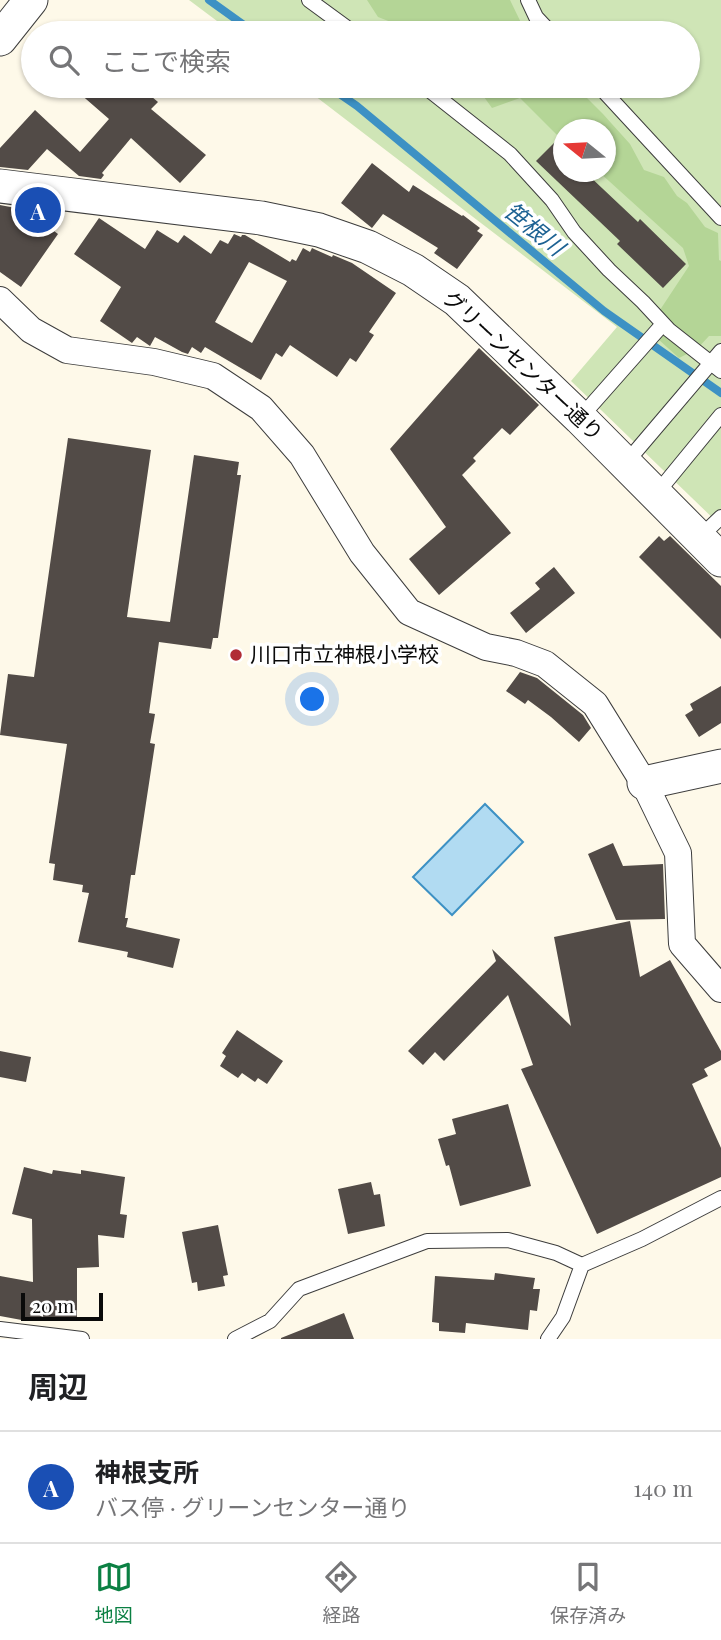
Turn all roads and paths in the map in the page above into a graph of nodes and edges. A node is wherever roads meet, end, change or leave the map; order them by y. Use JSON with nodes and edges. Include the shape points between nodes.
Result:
{"nodes":[{"id":1,"x":31,"y":0,"type":"edge"},
{"id":2,"x":309,"y":0,"type":"edge"},
{"id":3,"x":528,"y":0,"type":"edge"},
{"id":4,"x":338,"y":21,"type":"edge"},
{"id":5,"x":540,"y":21,"type":"edge"},
{"id":6,"x":0,"y":39,"type":"edge"},
{"id":7,"x":439,"y":98,"type":"edge"},
{"id":8,"x":610,"y":98,"type":"edge"},
{"id":9,"x":0,"y":186,"type":"edge"},
{"id":10,"x":721,"y":218,"type":"edge"},
{"id":11,"x":0,"y":300,"type":"edge"},
{"id":12,"x":663,"y":324,"type":"junction"},
{"id":13,"x":718,"y":362,"type":"edge"},
{"id":14,"x":721,"y":415,"type":"edge"},
{"id":15,"x":580,"y":418,"type":"junction"},
{"id":16,"x":625,"y":464,"type":"junction"},
{"id":17,"x":657,"y":493,"type":"junction"},
{"id":18,"x":714,"y":538,"type":"edge"},
{"id":19,"x":721,"y":766,"type":"edge"},
{"id":20,"x":644,"y":783,"type":"junction"},
{"id":21,"x":721,"y":989,"type":"edge"},
{"id":22,"x":721,"y":1198,"type":"edge"},
{"id":23,"x":582,"y":1265,"type":"junction"},
{"id":24,"x":0,"y":1329,"type":"edge"},
{"id":25,"x":82,"y":1339,"type":"edge"},
{"id":26,"x":235,"y":1339,"type":"edge"},
{"id":27,"x":548,"y":1339,"type":"edge"}],
"edges":[{"from":1,"to":6,"type":"street"},
{"from":2,"to":4,"type":"lane"},
{"from":3,"to":5,"type":"lane"},
{"from":7,"to":12,"type":"lane","via":[[510,155],[552,200],[573,232]]},
{"from":8,"to":10,"type":"lane"},
{"from":9,"to":15,"type":"street","name":"グリーンセンター通り","via":[[261,218],[319,230],[368,247],[457,300]]},
{"from":11,"to":20,"type":"street","via":[[31,330],[67,350],[213,376],[261,408],[302,455],[362,553],[409,612],[486,647],[545,664],[595,704]]},
{"from":12,"to":13,"type":"lane"},
{"from":12,"to":15,"type":"lane"},
{"from":13,"to":16,"type":"lane"},
{"from":14,"to":17,"type":"lane"},
{"from":15,"to":16,"type":"street","name":"グリーンセンター通り"},
{"from":16,"to":17,"type":"street","name":"グリーンセンター通り"},
{"from":17,"to":18,"type":"street","name":"グリーンセンター通り"},
{"from":19,"to":20,"type":"street"},
{"from":20,"to":21,"type":"street","via":[[678,853],[682,944]]},
{"from":22,"to":23,"type":"lane"},
{"from":23,"to":26,"type":"lane","via":[[508,1240],[426,1241],[299,1289],[270,1321]]},
{"from":23,"to":27,"type":"lane","via":[[563,1317]]},
{"from":24,"to":25,"type":"lane"}]}
